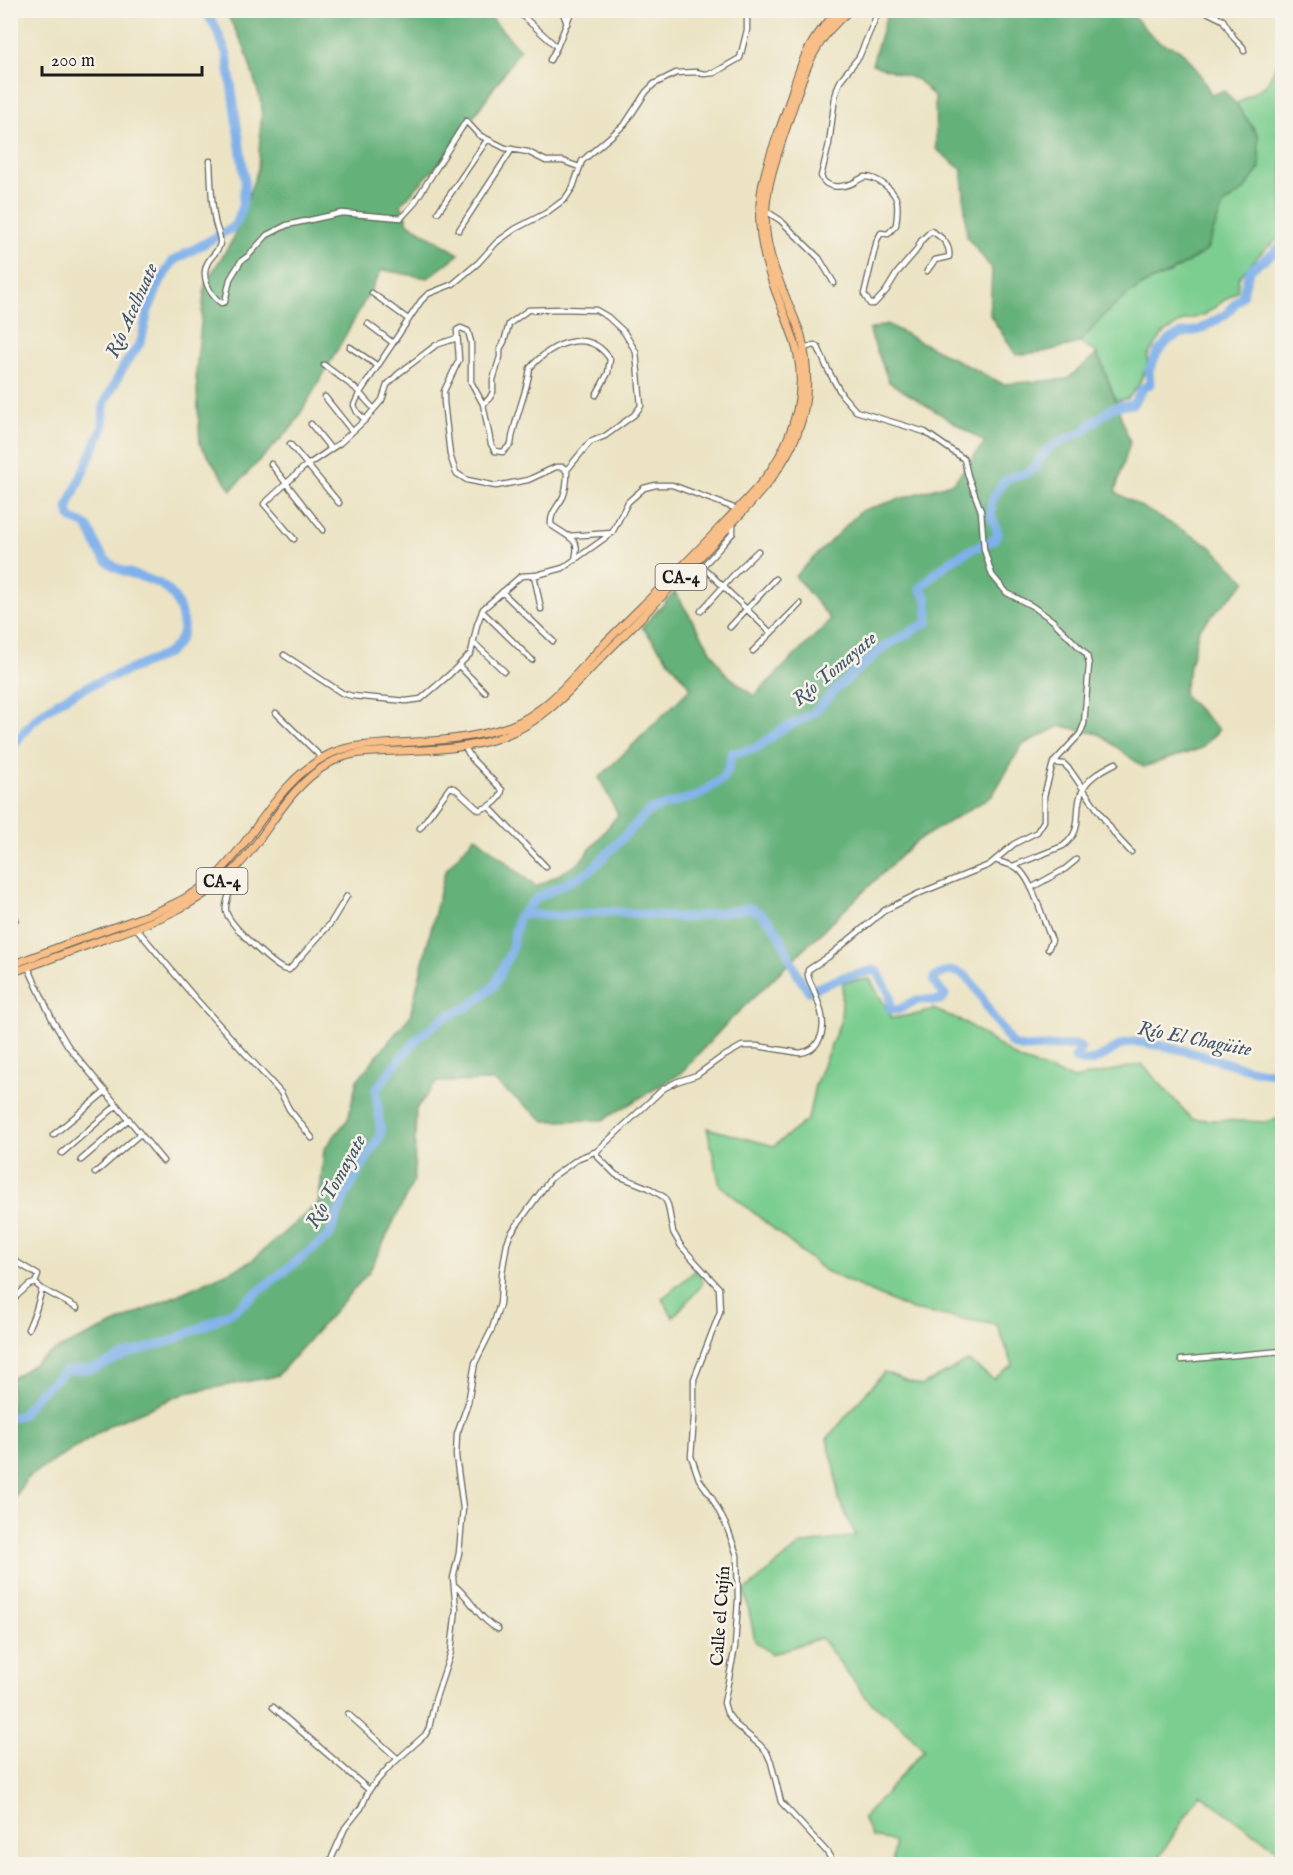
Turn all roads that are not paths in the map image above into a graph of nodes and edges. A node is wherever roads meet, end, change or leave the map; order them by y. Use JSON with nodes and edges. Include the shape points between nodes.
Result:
{"nodes":[{"id":1,"x":516,"y":10,"type":"edge"},
{"id":2,"x":562,"y":10,"type":"edge"},
{"id":3,"x":572,"y":10,"type":"edge"},
{"id":4,"x":747,"y":10,"type":"edge"},
{"id":5,"x":839,"y":10,"type":"edge"},
{"id":6,"x":850,"y":10,"type":"edge"},
{"id":7,"x":879,"y":10,"type":"edge"},
{"id":8,"x":1203,"y":10,"type":"edge"},
{"id":9,"x":567,"y":24,"type":"junction"},
{"id":10,"x":557,"y":47,"type":"junction"},
{"id":11,"x":1244,"y":51,"type":"dead end"},
{"id":12,"x":550,"y":60,"type":"dead end"},
{"id":13,"x":487,"y":140,"type":"junction"},
{"id":14,"x":512,"y":149,"type":"junction"},
{"id":15,"x":210,"y":161,"type":"dead end"},
{"id":16,"x":579,"y":167,"type":"junction"},
{"id":17,"x":438,"y":212,"type":"dead end"},
{"id":18,"x":766,"y":212,"type":"junction"},
{"id":19,"x":459,"y":230,"type":"dead end"},
{"id":20,"x":927,"y":271,"type":"dead end"},
{"id":21,"x":834,"y":283,"type":"dead end"},
{"id":22,"x":372,"y":293,"type":"dead end"},
{"id":23,"x":789,"y":312,"type":"junction"},
{"id":24,"x":408,"y":319,"type":"junction"},
{"id":25,"x":368,"y":324,"type":"dead end"},
{"id":26,"x":798,"y":336,"type":"junction"},
{"id":27,"x":457,"y":338,"type":"junction"},
{"id":28,"x":393,"y":343,"type":"junction"},
{"id":29,"x":350,"y":347,"type":"dead end"},
{"id":30,"x":804,"y":348,"type":"junction"},
{"id":31,"x":324,"y":365,"type":"dead end"},
{"id":32,"x":378,"y":366,"type":"junction"},
{"id":33,"x":358,"y":394,"type":"junction"},
{"id":34,"x":596,"y":395,"type":"dead end"},
{"id":35,"x":325,"y":398,"type":"dead end"},
{"id":36,"x":483,"y":404,"type":"junction"},
{"id":37,"x":374,"y":409,"type":"junction"},
{"id":38,"x":365,"y":420,"type":"junction"},
{"id":39,"x":311,"y":424,"type":"dead end"},
{"id":40,"x":352,"y":430,"type":"junction"},
{"id":41,"x":290,"y":444,"type":"dead end"},
{"id":42,"x":331,"y":449,"type":"junction"},
{"id":43,"x":271,"y":464,"type":"dead end"},
{"id":44,"x":307,"y":466,"type":"junction"},
{"id":45,"x":566,"y":471,"type":"junction"},
{"id":46,"x":286,"y":484,"type":"junction"},
{"id":47,"x":339,"y":503,"type":"dead end"},
{"id":48,"x":737,"y":509,"type":"junction"},
{"id":49,"x":733,"y":523,"type":"junction"},
{"id":50,"x":323,"y":530,"type":"dead end"},
{"id":51,"x":612,"y":533,"type":"junction"},
{"id":52,"x":568,"y":536,"type":"junction"},
{"id":53,"x":294,"y":539,"type":"dead end"},
{"id":54,"x":758,"y":551,"type":"dead end"},
{"id":55,"x":575,"y":560,"type":"junction"},
{"id":56,"x":702,"y":566,"type":"junction"},
{"id":57,"x":534,"y":575,"type":"junction"},
{"id":58,"x":775,"y":579,"type":"dead end"},
{"id":59,"x":676,"y":583,"type":"junction"},
{"id":60,"x":724,"y":587,"type":"junction"},
{"id":61,"x":502,"y":592,"type":"junction"},
{"id":62,"x":800,"y":604,"type":"dead end"},
{"id":63,"x":541,"y":609,"type":"dead end"},
{"id":64,"x":747,"y":609,"type":"junction"},
{"id":65,"x":482,"y":611,"type":"junction"},
{"id":66,"x":701,"y":611,"type":"dead end"},
{"id":67,"x":730,"y":627,"type":"dead end"},
{"id":68,"x":771,"y":633,"type":"junction"},
{"id":69,"x":553,"y":641,"type":"dead end"},
{"id":70,"x":474,"y":643,"type":"junction"},
{"id":71,"x":753,"y":651,"type":"dead end"},
{"id":72,"x":284,"y":655,"type":"dead end"},
{"id":73,"x":532,"y":660,"type":"dead end"},
{"id":74,"x":459,"y":666,"type":"junction"},
{"id":75,"x":504,"y":671,"type":"dead end"},
{"id":76,"x":485,"y":692,"type":"dead end"},
{"id":77,"x":276,"y":712,"type":"dead end"},
{"id":78,"x":461,"y":747,"type":"junction"},
{"id":79,"x":322,"y":759,"type":"junction"},
{"id":80,"x":1053,"y":763,"type":"junction"},
{"id":81,"x":1116,"y":763,"type":"dead end"},
{"id":82,"x":1083,"y":788,"type":"junction"},
{"id":83,"x":489,"y":807,"type":"junction"},
{"id":84,"x":420,"y":828,"type":"dead end"},
{"id":85,"x":1131,"y":852,"type":"dead end"},
{"id":86,"x":995,"y":860,"type":"junction"},
{"id":87,"x":1076,"y":860,"type":"dead end"},
{"id":88,"x":1013,"y":866,"type":"junction"},
{"id":89,"x":546,"y":867,"type":"dead end"},
{"id":90,"x":235,"y":869,"type":"junction"},
{"id":91,"x":1031,"y":888,"type":"junction"},
{"id":92,"x":347,"y":896,"type":"dead end"},
{"id":93,"x":10,"y":918,"type":"edge"},
{"id":94,"x":10,"y":926,"type":"edge"},
{"id":95,"x":136,"y":928,"type":"junction"},
{"id":96,"x":1048,"y":949,"type":"dead end"},
{"id":97,"x":10,"y":965,"type":"edge"},
{"id":98,"x":28,"y":967,"type":"junction"},
{"id":99,"x":10,"y":973,"type":"edge"},
{"id":100,"x":106,"y":1091,"type":"junction"},
{"id":101,"x":117,"y":1105,"type":"junction"},
{"id":102,"x":129,"y":1119,"type":"junction"},
{"id":103,"x":140,"y":1134,"type":"junction"},
{"id":104,"x":53,"y":1135,"type":"dead end"},
{"id":105,"x":312,"y":1138,"type":"dead end"},
{"id":106,"x":597,"y":1151,"type":"junction"},
{"id":107,"x":62,"y":1153,"type":"dead end"},
{"id":108,"x":81,"y":1160,"type":"dead end"},
{"id":109,"x":162,"y":1161,"type":"dead end"},
{"id":110,"x":95,"y":1173,"type":"dead end"},
{"id":111,"x":10,"y":1258,"type":"edge"},
{"id":112,"x":35,"y":1283,"type":"junction"},
{"id":113,"x":42,"y":1289,"type":"junction"},
{"id":114,"x":10,"y":1302,"type":"edge"},
{"id":115,"x":77,"y":1308,"type":"dead end"},
{"id":116,"x":28,"y":1329,"type":"dead end"},
{"id":117,"x":1282,"y":1351,"type":"edge"},
{"id":118,"x":1181,"y":1360,"type":"dead end"},
{"id":119,"x":453,"y":1584,"type":"junction"},
{"id":120,"x":498,"y":1629,"type":"dead end"},
{"id":121,"x":273,"y":1707,"type":"dead end"},
{"id":122,"x":348,"y":1714,"type":"dead end"},
{"id":123,"x":398,"y":1759,"type":"junction"},
{"id":124,"x":369,"y":1790,"type":"junction"},
{"id":125,"x":329,"y":1864,"type":"edge"},
{"id":126,"x":834,"y":1864,"type":"edge"}],
"edges":[{"from":1,"to":10,"type":"street"},
{"from":2,"to":9,"type":"street"},
{"from":3,"to":9,"type":"street"},
{"from":4,"to":16,"type":"street","via":[[740,58],[714,73],[676,73],[654,84],[625,124]]},
{"from":5,"to":23,"type":"main road","number":"CA-4","via":[[822,28],[803,60],[763,183],[759,222],[762,246],[766,264]]},
{"from":6,"to":18,"type":"main road","number":"CA-4","via":[[827,33],[808,65],[771,172]]},
{"from":7,"to":20,"type":"street","via":[[859,57],[838,86],[821,176],[828,186],[843,186],[867,177],[875,179],[897,201],[897,225],[888,234],[881,233],[877,240],[864,294],[870,304],[886,291],[931,231],[945,242],[950,252],[949,257],[934,260]]},
{"from":8,"to":11,"type":"street","via":[[1223,20]]},
{"from":9,"to":10,"type":"street"},
{"from":10,"to":12,"type":"street"},
{"from":13,"to":14,"type":"street"},
{"from":13,"to":15,"type":"street","via":[[466,121],[413,205],[400,218],[342,213],[286,225],[267,235],[235,269],[225,302],[221,303],[215,299],[204,275],[221,241],[215,224]]},
{"from":13,"to":17,"type":"street"},
{"from":14,"to":16,"type":"street"},
{"from":14,"to":19,"type":"street"},
{"from":16,"to":24,"type":"street","via":[[565,199],[496,242],[453,284],[421,301]]},
{"from":18,"to":21,"type":"street","via":[[780,220],[819,258]]},
{"from":18,"to":23,"type":"main road","number":"CA-4","via":[[770,253]]},
{"from":22,"to":24,"type":"street"},
{"from":23,"to":26,"type":"main road","number":"CA-4"},
{"from":24,"to":28,"type":"street"},
{"from":25,"to":28,"type":"street"},
{"from":26,"to":30,"type":"main road","number":"CA-4"},
{"from":26,"to":48,"type":"main road","number":"CA-4","via":[[801,376],[793,424],[772,468]]},
{"from":27,"to":36,"type":"street","via":[[457,330],[468,331],[471,382]]},
{"from":27,"to":37,"type":"street","via":[[436,345],[398,374]]},
{"from":27,"to":45,"type":"street","via":[[459,360],[444,391],[450,455],[456,472],[466,480],[496,486],[528,480],[556,467]]},
{"from":28,"to":32,"type":"street"},
{"from":29,"to":32,"type":"street"},
{"from":30,"to":49,"type":"main road","number":"CA-4","via":[[806,394],[794,441],[772,480]]},
{"from":30,"to":80,"type":"street","via":[[818,347],[842,396],[856,411],[925,432],[964,459],[981,512],[984,549],[992,575],[1004,590],[1052,620],[1084,651],[1089,660],[1082,732]]},
{"from":31,"to":33,"type":"street"},
{"from":32,"to":33,"type":"street"},
{"from":33,"to":37,"type":"street"},
{"from":33,"to":38,"type":"street","via":[[354,405]]},
{"from":34,"to":36,"type":"street","via":[[608,373],[610,359],[598,346],[579,340],[567,341],[546,353],[530,368],[511,444],[503,452],[495,451],[491,444]]},
{"from":35,"to":40,"type":"street"},
{"from":36,"to":45,"type":"street","via":[[493,392],[500,349],[509,324],[528,310],[596,310],[608,317],[624,332],[636,352],[641,406],[605,436],[590,442]]},
{"from":37,"to":38,"type":"street"},
{"from":38,"to":40,"type":"street"},
{"from":39,"to":42,"type":"street"},
{"from":40,"to":42,"type":"street"},
{"from":41,"to":44,"type":"street"},
{"from":42,"to":44,"type":"street"},
{"from":43,"to":46,"type":"street"},
{"from":44,"to":46,"type":"street"},
{"from":44,"to":47,"type":"street"},
{"from":45,"to":52,"type":"street","via":[[563,496],[551,517],[551,525]]},
{"from":46,"to":50,"type":"street"},
{"from":46,"to":53,"type":"street","via":[[264,504]]},
{"from":48,"to":51,"type":"street","via":[[672,485],[656,485],[644,488],[628,502]]},
{"from":48,"to":79,"type":"main road","number":"CA-4","via":[[537,711],[487,734],[355,746]]},
{"from":49,"to":56,"type":"street","via":[[733,532]]},
{"from":49,"to":59,"type":"main road","number":"CA-4"},
{"from":51,"to":52,"type":"street"},
{"from":51,"to":55,"type":"street"},
{"from":52,"to":55,"type":"street","via":[[578,546]]},
{"from":54,"to":60,"type":"street"},
{"from":55,"to":57,"type":"street","via":[[563,568]]},
{"from":56,"to":59,"type":"street"},
{"from":56,"to":60,"type":"street"},
{"from":57,"to":61,"type":"street","via":[[521,576]]},
{"from":57,"to":63,"type":"street"},
{"from":58,"to":64,"type":"street"},
{"from":59,"to":78,"type":"main road","number":"CA-4","via":[[548,711],[509,734]]},
{"from":60,"to":64,"type":"street"},
{"from":60,"to":66,"type":"street"},
{"from":61,"to":65,"type":"street"},
{"from":61,"to":69,"type":"street"},
{"from":62,"to":68,"type":"street"},
{"from":64,"to":67,"type":"street"},
{"from":64,"to":68,"type":"street"},
{"from":65,"to":70,"type":"street"},
{"from":65,"to":73,"type":"street"},
{"from":68,"to":71,"type":"street"},
{"from":70,"to":74,"type":"street"},
{"from":70,"to":75,"type":"street"},
{"from":72,"to":74,"type":"street","via":[[342,693],[406,701],[421,699]]},
{"from":74,"to":76,"type":"street"},
{"from":77,"to":79,"type":"street"},
{"from":78,"to":83,"type":"street","via":[[502,790]]},
{"from":78,"to":90,"type":"main road","number":"CA-4","via":[[360,753],[336,759],[299,786]]},
{"from":79,"to":97,"type":"main road","number":"CA-4","via":[[289,785],[230,861],[192,894],[166,908]]},
{"from":80,"to":82,"type":"street","via":[[1064,764]]},
{"from":80,"to":86,"type":"street","via":[[1042,825]]},
{"from":81,"to":82,"type":"street","via":[[1104,768]]},
{"from":82,"to":85,"type":"street"},
{"from":82,"to":88,"type":"street","via":[[1077,827],[1070,841]]},
{"from":83,"to":84,"type":"street","via":[[479,810],[450,787]]},
{"from":83,"to":89,"type":"street"},
{"from":86,"to":88,"type":"street"},
{"from":86,"to":106,"type":"street","via":[[885,910],[808,970],[823,1024],[816,1046],[800,1053],[742,1046],[697,1075],[663,1089]]},
{"from":87,"to":91,"type":"street"},
{"from":88,"to":91,"type":"street"},
{"from":90,"to":92,"type":"street","via":[[226,911],[243,935],[283,969],[289,969],[330,924]]},
{"from":90,"to":95,"type":"main road","number":"CA-4","via":[[194,902]]},
{"from":91,"to":96,"type":"street","via":[[1052,940]]},
{"from":93,"to":94,"type":"street","via":[[16,919]]},
{"from":95,"to":98,"type":"main road","number":"CA-4"},
{"from":95,"to":105,"type":"street","via":[[281,1093]]},
{"from":98,"to":99,"type":"main road","number":"CA-4"},
{"from":98,"to":100,"type":"street","via":[[68,1046]]},
{"from":100,"to":101,"type":"street"},
{"from":100,"to":104,"type":"street"},
{"from":101,"to":102,"type":"street"},
{"from":101,"to":107,"type":"street"},
{"from":102,"to":103,"type":"street"},
{"from":102,"to":108,"type":"street"},
{"from":103,"to":109,"type":"street"},
{"from":103,"to":110,"type":"street"},
{"from":106,"to":119,"type":"street","via":[[579,1158],[551,1178],[507,1242],[500,1304],[475,1363],[468,1403],[457,1434],[463,1508]]},
{"from":106,"to":126,"type":"street","name":"Calle el Cujín","via":[[597,1156],[616,1174],[664,1197],[681,1246],[719,1288],[720,1312],[694,1379],[691,1458],[737,1555],[735,1647],[724,1703],[736,1725],[767,1754],[781,1802]]},
{"from":111,"to":112,"type":"street","via":[[38,1275]]},
{"from":112,"to":113,"type":"street"},
{"from":112,"to":114,"type":"street"},
{"from":113,"to":115,"type":"street"},
{"from":113,"to":116,"type":"street"},
{"from":117,"to":118,"type":"street"},
{"from":119,"to":120,"type":"street","via":[[488,1624]]},
{"from":119,"to":123,"type":"street","via":[[456,1609],[451,1652],[429,1728]]},
{"from":121,"to":124,"type":"street"},
{"from":122,"to":123,"type":"street"},
{"from":123,"to":124,"type":"street"},
{"from":124,"to":125,"type":"street","via":[[345,1828]]}]}
